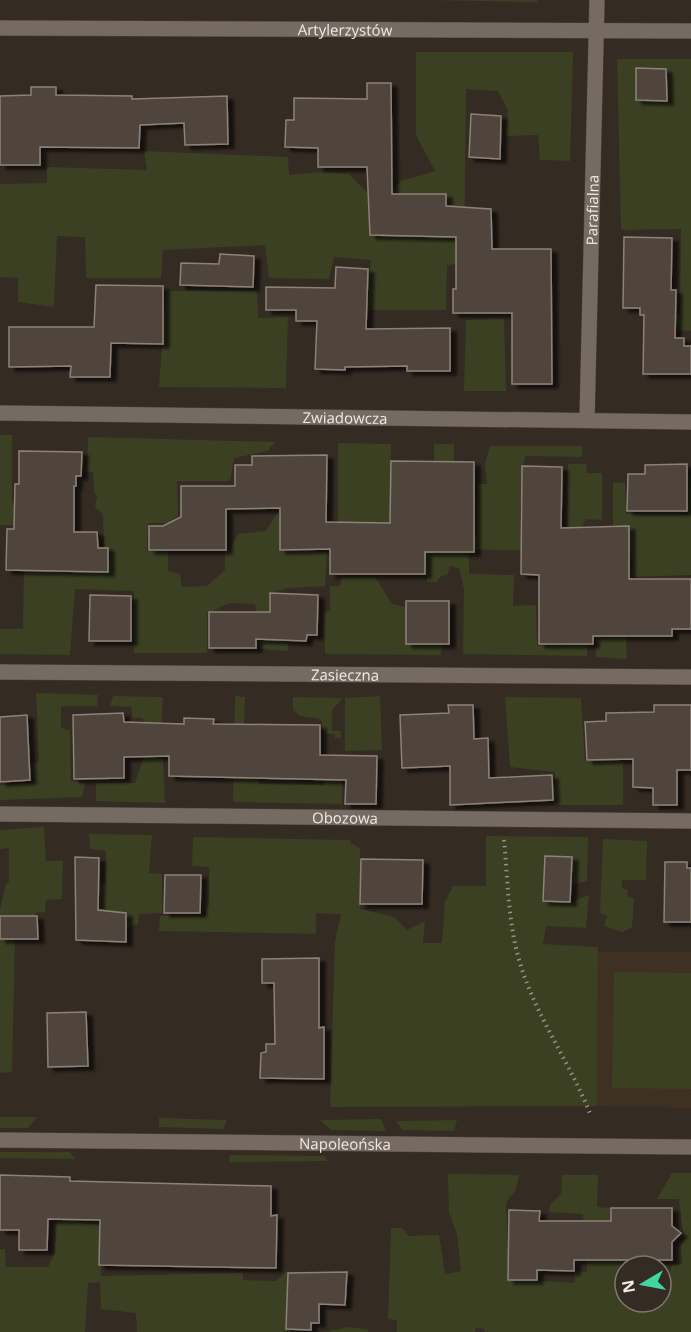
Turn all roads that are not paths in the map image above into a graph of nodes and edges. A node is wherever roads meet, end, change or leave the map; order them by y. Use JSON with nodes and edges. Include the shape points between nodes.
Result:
{"nodes":[{"id":1,"x":597,"y":0,"type":"edge"},
{"id":2,"x":0,"y":28,"type":"edge"},
{"id":3,"x":597,"y":30,"type":"junction"},
{"id":4,"x":691,"y":31,"type":"edge"},
{"id":5,"x":0,"y":413,"type":"edge"},
{"id":6,"x":587,"y":420,"type":"junction"},
{"id":7,"x":691,"y":422,"type":"edge"},
{"id":8,"x":0,"y":672,"type":"edge"},
{"id":9,"x":691,"y":677,"type":"edge"},
{"id":10,"x":0,"y":814,"type":"edge"},
{"id":11,"x":691,"y":821,"type":"edge"},
{"id":12,"x":0,"y":1140,"type":"edge"},
{"id":13,"x":691,"y":1147,"type":"edge"}],
"edges":[{"from":1,"to":3,"type":"street","name":"Parafialna"},
{"from":2,"to":3,"type":"street","name":"Artylerzystów"},
{"from":3,"to":4,"type":"street","name":"Artylerzystów"},
{"from":3,"to":6,"type":"street","name":"Parafialna"},
{"from":5,"to":6,"type":"street","name":"Zwiadowcza"},
{"from":6,"to":7,"type":"street","name":"Zwiadowcza"},
{"from":8,"to":9,"type":"street","name":"Zasieczna"},
{"from":10,"to":11,"type":"street","name":"Obozowa"},
{"from":12,"to":13,"type":"street","name":"Napoleońska"}]}
